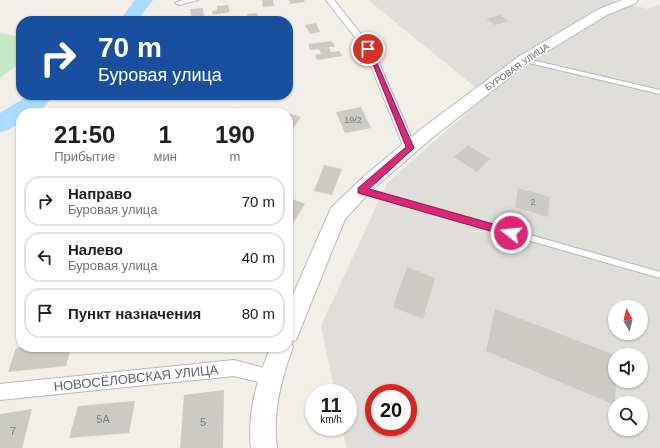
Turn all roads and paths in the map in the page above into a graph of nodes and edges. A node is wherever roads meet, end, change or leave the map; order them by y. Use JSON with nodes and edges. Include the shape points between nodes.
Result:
{"nodes":[{"id":1,"x":194,"y":0,"type":"edge"},
{"id":2,"x":330,"y":0,"type":"edge"},
{"id":3,"x":632,"y":0,"type":"edge"},
{"id":4,"x":179,"y":3,"type":"dead end"},
{"id":5,"x":524,"y":60,"type":"junction"},
{"id":6,"x":660,"y":92,"type":"edge"},
{"id":7,"x":410,"y":148,"type":"junction"},
{"id":8,"x":361,"y":190,"type":"junction"},
{"id":9,"x":660,"y":275,"type":"edge"},
{"id":10,"x":293,"y":320,"type":"edge"},
{"id":11,"x":280,"y":352,"type":"edge"},
{"id":12,"x":270,"y":377,"type":"junction"},
{"id":13,"x":0,"y":392,"type":"edge"},
{"id":14,"x":264,"y":448,"type":"edge"}],
"edges":[{"from":1,"to":4,"type":"street"},
{"from":2,"to":7,"type":"street","via":[[368,49]]},
{"from":3,"to":5,"type":"street","name":"БУРОВАЯ УЛИЦА","via":[[604,12]]},
{"from":5,"to":6,"type":"lane"},
{"from":5,"to":7,"type":"street","name":"БУРОВАЯ УЛИЦА"},
{"from":7,"to":8,"type":"street","name":"БУРОВАЯ УЛИЦА"},
{"from":8,"to":9,"type":"lane"},
{"from":8,"to":10,"type":"street","name":"БУРОВАЯ УЛИЦА","via":[[338,214]]},
{"from":11,"to":12,"type":"street"},
{"from":12,"to":13,"type":"street","name":"НОВОСЁЛОВСКАЯ УЛИЦА","via":[[234,368]]},
{"from":12,"to":14,"type":"street","via":[[262,433]]}]}
